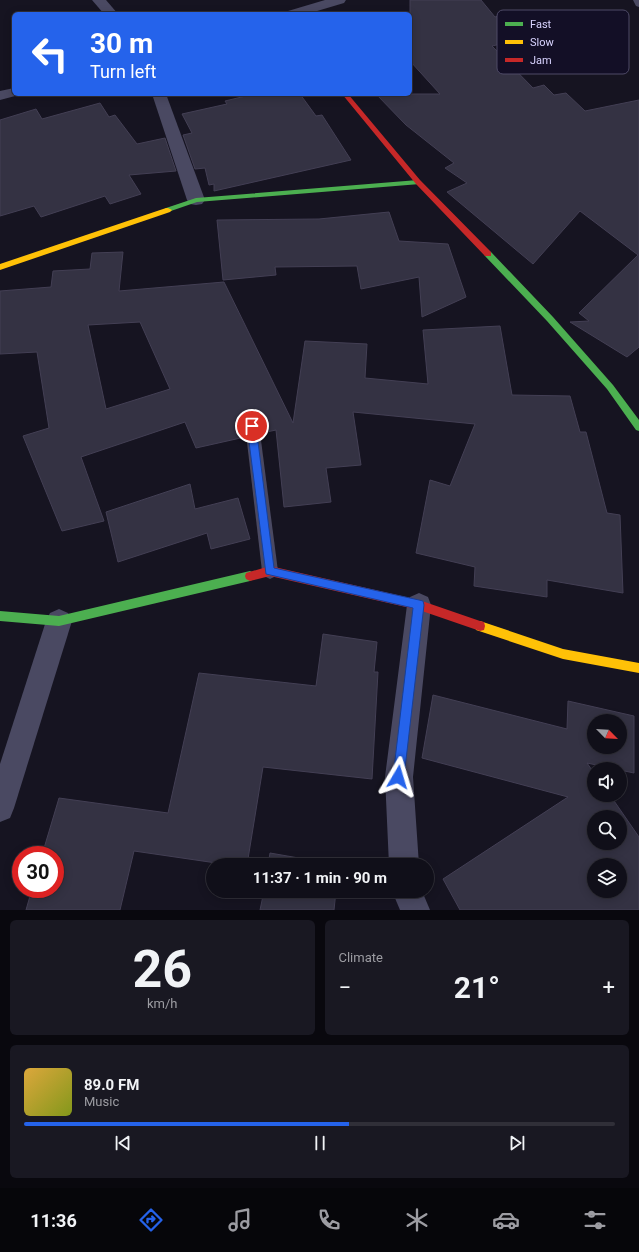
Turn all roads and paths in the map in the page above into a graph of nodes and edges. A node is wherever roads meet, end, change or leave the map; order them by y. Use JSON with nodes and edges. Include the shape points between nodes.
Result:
{"nodes":[{"id":1,"x":99,"y":0,"type":"edge"},
{"id":2,"x":338,"y":0,"type":"edge"},
{"id":3,"x":637,"y":0,"type":"edge"},
{"id":4,"x":639,"y":4,"type":"edge"},
{"id":5,"x":109,"y":12,"type":"edge"},
{"id":6,"x":299,"y":12,"type":"edge"},
{"id":7,"x":12,"y":93,"type":"edge"},
{"id":8,"x":0,"y":96,"type":"edge"},
{"id":9,"x":160,"y":96,"type":"edge"},
{"id":10,"x":347,"y":96,"type":"edge"},
{"id":11,"x":418,"y":182,"type":"junction"},
{"id":12,"x":196,"y":200,"type":"junction"},
{"id":13,"x":0,"y":267,"type":"edge"},
{"id":14,"x":252,"y":426,"type":"dead end"},
{"id":15,"x":639,"y":427,"type":"edge"},
{"id":16,"x":270,"y":571,"type":"junction"},
{"id":17,"x":419,"y":605,"type":"junction"},
{"id":18,"x":0,"y":616,"type":"edge"},
{"id":19,"x":59,"y":621,"type":"junction"},
{"id":20,"x":639,"y":668,"type":"edge"},
{"id":21,"x":0,"y":808,"type":"edge"},
{"id":22,"x":404,"y":858,"type":"edge"},
{"id":23,"x":410,"y":898,"type":"edge"},
{"id":24,"x":415,"y":910,"type":"edge"}],
"edges":[{"from":1,"to":5,"type":"street"},
{"from":2,"to":6,"type":"street"},
{"from":3,"to":4,"type":"lane"},
{"from":7,"to":8,"type":"street"},
{"from":9,"to":12,"type":"street"},
{"from":10,"to":11,"type":"street"},
{"from":11,"to":12,"type":"street"},
{"from":11,"to":15,"type":"street","via":[[550,320],[610,387]]},
{"from":12,"to":13,"type":"street"},
{"from":14,"to":16,"type":"lane"},
{"from":16,"to":17,"type":"street"},
{"from":16,"to":19,"type":"street"},
{"from":17,"to":20,"type":"street","via":[[563,654]]},
{"from":17,"to":22,"type":"street","via":[[398,777]]},
{"from":18,"to":19,"type":"street"},
{"from":19,"to":21,"type":"street"},
{"from":23,"to":24,"type":"street"}]}
